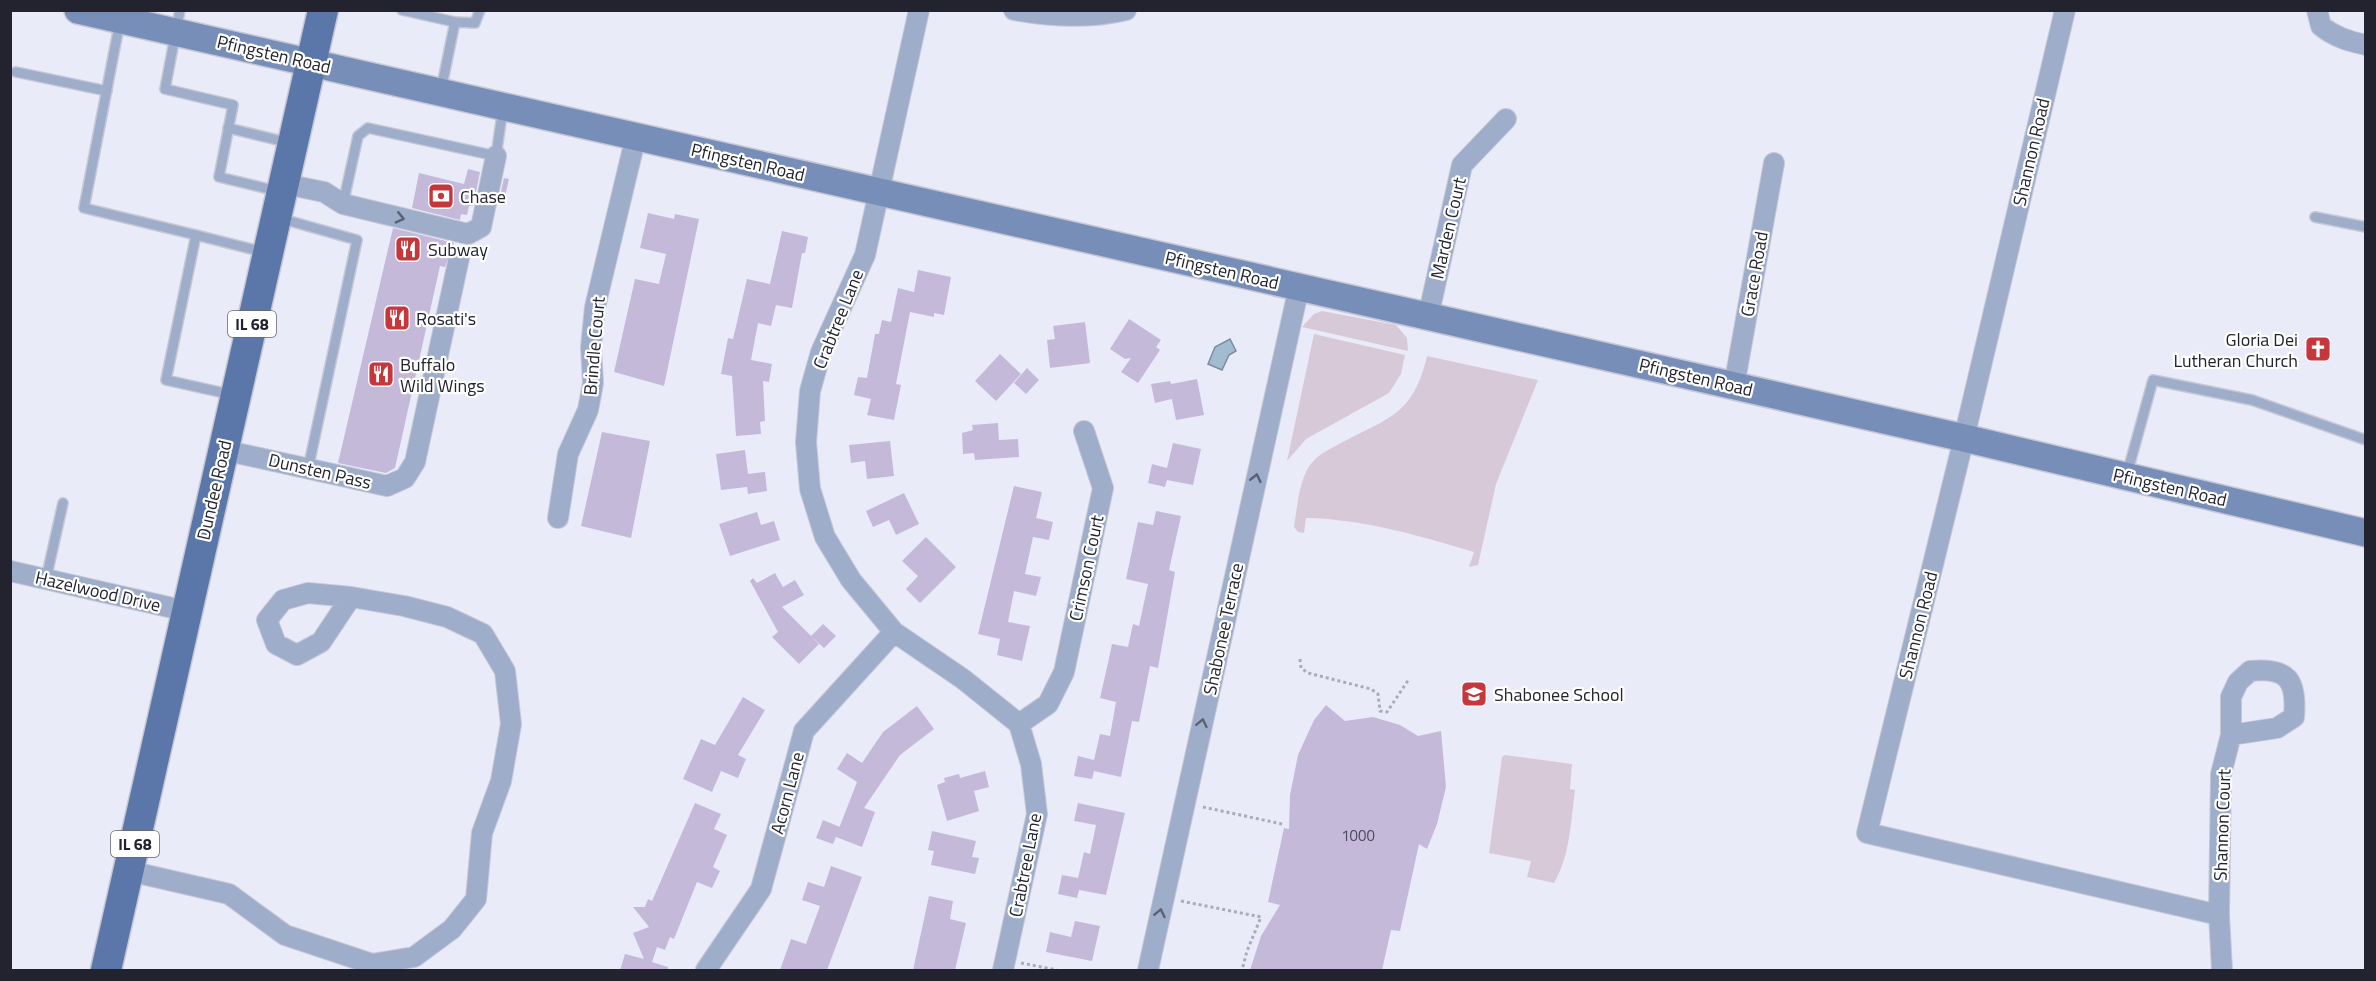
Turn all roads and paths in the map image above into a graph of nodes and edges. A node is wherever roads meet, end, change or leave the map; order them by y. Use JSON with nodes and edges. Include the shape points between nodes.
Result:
{"nodes":[{"id":1,"x":78,"y":10,"type":"edge"},
{"id":2,"x":323,"y":10,"type":"edge"},
{"id":3,"x":402,"y":10,"type":"edge"},
{"id":4,"x":480,"y":10,"type":"edge"},
{"id":5,"x":919,"y":10,"type":"edge"},
{"id":6,"x":1014,"y":10,"type":"edge"},
{"id":7,"x":1126,"y":10,"type":"edge"},
{"id":8,"x":2065,"y":10,"type":"edge"},
{"id":9,"x":2317,"y":10,"type":"edge"},
{"id":10,"x":120,"y":20,"type":"junction"},
{"id":11,"x":178,"y":21,"type":"edge"},
{"id":12,"x":454,"y":22,"type":"junction"},
{"id":13,"x":2366,"y":45,"type":"edge"},
{"id":14,"x":312,"y":63,"type":"junction"},
{"id":15,"x":16,"y":72,"type":"dead end"},
{"id":16,"x":107,"y":91,"type":"junction"},
{"id":17,"x":440,"y":92,"type":"junction"},
{"id":18,"x":503,"y":106,"type":"junction"},
{"id":19,"x":1506,"y":119,"type":"dead end"},
{"id":20,"x":228,"y":128,"type":"junction"},
{"id":21,"x":636,"y":136,"type":"junction"},
{"id":22,"x":294,"y":144,"type":"junction"},
{"id":23,"x":496,"y":156,"type":"junction"},
{"id":24,"x":1774,"y":163,"type":"dead end"},
{"id":25,"x":879,"y":192,"type":"junction"},
{"id":26,"x":281,"y":198,"type":"junction"},
{"id":27,"x":343,"y":204,"type":"junction"},
{"id":28,"x":2314,"y":217,"type":"dead end"},
{"id":29,"x":2366,"y":227,"type":"edge"},
{"id":30,"x":196,"y":235,"type":"junction"},
{"id":31,"x":269,"y":253,"type":"junction"},
{"id":32,"x":459,"y":258,"type":"dead end"},
{"id":33,"x":1299,"y":287,"type":"junction"},
{"id":34,"x":1428,"y":317,"type":"junction"},
{"id":35,"x":1734,"y":386,"type":"junction"},
{"id":36,"x":236,"y":395,"type":"junction"},
{"id":37,"x":1084,"y":431,"type":"dead end"},
{"id":38,"x":1964,"y":438,"type":"junction"},
{"id":39,"x":2366,"y":440,"type":"edge"},
{"id":40,"x":223,"y":450,"type":"junction"},
{"id":41,"x":308,"y":469,"type":"junction"},
{"id":42,"x":2126,"y":477,"type":"junction"},
{"id":43,"x":63,"y":503,"type":"dead end"},
{"id":44,"x":558,"y":518,"type":"dead end"},
{"id":45,"x":2366,"y":533,"type":"edge"},
{"id":46,"x":10,"y":571,"type":"edge"},
{"id":47,"x":46,"y":579,"type":"junction"},
{"id":48,"x":351,"y":597,"type":"dead end"},
{"id":49,"x":186,"y":611,"type":"junction"},
{"id":50,"x":894,"y":632,"type":"junction"},
{"id":51,"x":1300,"y":658,"type":"dead end"},
{"id":52,"x":1410,"y":679,"type":"dead end"},
{"id":53,"x":1019,"y":724,"type":"junction"},
{"id":54,"x":2231,"y":735,"type":"dead end"},
{"id":55,"x":1201,"y":806,"type":"dead end"},
{"id":56,"x":1282,"y":824,"type":"dead end"},
{"id":57,"x":129,"y":871,"type":"junction"},
{"id":58,"x":1181,"y":901,"type":"dead end"},
{"id":59,"x":2219,"y":915,"type":"junction"},
{"id":60,"x":1008,"y":966,"type":"edge"},
{"id":61,"x":106,"y":970,"type":"edge"},
{"id":62,"x":706,"y":970,"type":"edge"},
{"id":63,"x":1057,"y":970,"type":"edge"},
{"id":64,"x":1148,"y":970,"type":"edge"},
{"id":65,"x":1242,"y":970,"type":"edge"},
{"id":66,"x":2222,"y":970,"type":"edge"}],
"edges":[{"from":1,"to":10,"type":"main road","name":"Pfingsten Road"},
{"from":2,"to":14,"type":"main road","name":"Dundee Road","number":"IL 68"},
{"from":3,"to":12,"type":"lane"},
{"from":4,"to":12,"type":"lane","via":[[475,23]]},
{"from":5,"to":25,"type":"street","name":"Crabtree Lane"},
{"from":6,"to":7,"type":"street","via":[[1050,17],[1107,15]]},
{"from":8,"to":38,"type":"street","name":"Shannon Road"},
{"from":9,"to":13,"type":"street","via":[[2321,26],[2331,34]]},
{"from":10,"to":11,"type":"main road","name":"Pfingsten Road"},
{"from":10,"to":16,"type":"lane"},
{"from":11,"to":14,"type":"main road","name":"Pfingsten Road"},
{"from":11,"to":20,"type":"lane","via":[[165,89],[233,105]]},
{"from":12,"to":17,"type":"lane"},
{"from":14,"to":17,"type":"main road","name":"Pfingsten Road"},
{"from":14,"to":22,"type":"main road","name":"Dundee Road","number":"IL 68"},
{"from":15,"to":16,"type":"lane"},
{"from":16,"to":30,"type":"lane","via":[[84,208]]},
{"from":17,"to":18,"type":"main road","name":"Pfingsten Road"},
{"from":18,"to":21,"type":"main road","name":"Pfingsten Road"},
{"from":18,"to":23,"type":"lane"},
{"from":19,"to":34,"type":"street","name":"Marden Court","via":[[1462,165]]},
{"from":20,"to":22,"type":"lane"},
{"from":20,"to":26,"type":"lane","via":[[219,177]]},
{"from":21,"to":25,"type":"main road","name":"Pfingsten Road"},
{"from":21,"to":44,"type":"street","name":"Brindle Court","via":[[595,307],[593,383],[588,410],[568,454]]},
{"from":22,"to":26,"type":"main road","name":"Dundee Road","number":"IL 68"},
{"from":23,"to":27,"type":"lane","via":[[368,128],[358,136]]},
{"from":27,"to":23,"type":"street","one_way":true,"via":[[468,234],[481,227]]},
{"from":24,"to":35,"type":"street","name":"Grace Road"},
{"from":25,"to":33,"type":"main road","name":"Pfingsten Road"},
{"from":25,"to":50,"type":"street","name":"Crabtree Lane","via":[[865,255],[821,352],[810,391],[806,442],[810,489],[825,537],[851,580]]},
{"from":26,"to":27,"type":"street","via":[[324,192]]},
{"from":26,"to":31,"type":"main road","name":"Dundee Road","number":"IL 68"},
{"from":26,"to":41,"type":"lane","via":[[357,240]]},
{"from":28,"to":29,"type":"lane"},
{"from":30,"to":31,"type":"lane"},
{"from":30,"to":36,"type":"lane","via":[[166,380]]},
{"from":31,"to":36,"type":"main road","name":"Dundee Road","number":"IL 68"},
{"from":32,"to":41,"type":"street","name":"Dunsten Pass","via":[[415,462],[405,478],[387,486]]},
{"from":33,"to":34,"type":"main road","name":"Pfingsten Road"},
{"from":64,"to":33,"type":"street","name":"Shabonee Terrace","one_way":true},
{"from":34,"to":35,"type":"main road","name":"Pfingsten Road"},
{"from":35,"to":38,"type":"main road","name":"Pfingsten Road"},
{"from":36,"to":40,"type":"main road","name":"Dundee Road","number":"IL 68"},
{"from":37,"to":53,"type":"street","name":"Crimson Court","via":[[1103,488],[1064,672],[1048,704]]},
{"from":38,"to":42,"type":"main road","name":"Pfingsten Road"},
{"from":38,"to":59,"type":"street","name":"Shannon Road","via":[[1867,832]]},
{"from":39,"to":42,"type":"lane","via":[[2252,400],[2153,380]]},
{"from":40,"to":41,"type":"street","name":"Dunsten Pass"},
{"from":40,"to":49,"type":"main road","name":"Dundee Road","number":"IL 68"},
{"from":42,"to":45,"type":"main road","name":"Pfingsten Road"},
{"from":43,"to":47,"type":"lane"},
{"from":46,"to":47,"type":"street","name":"Hazelwood Drive"},
{"from":47,"to":49,"type":"street","name":"Hazelwood Drive"},
{"from":48,"to":57,"type":"street","via":[[447,617],[483,634],[505,671],[511,724],[501,781],[482,833],[476,899],[452,929],[414,957],[372,964],[285,935],[229,894]]},
{"from":49,"to":57,"type":"main road","name":"Dundee Road","number":"IL 68"},
{"from":50,"to":53,"type":"street","name":"Crabtree Lane"},
{"from":50,"to":62,"type":"street","name":"Acorn Lane","via":[[804,731],[761,889]]},
{"from":51,"to":52,"type":"path","via":[[1301,668],[1308,673],[1371,689],[1378,694],[1380,711],[1387,712]]},
{"from":53,"to":60,"type":"street","name":"Crabtree Lane","via":[[1031,764],[1037,814]]},
{"from":54,"to":59,"type":"street","name":"Shannon Court","via":[[2221,774]]},
{"from":55,"to":56,"type":"path"},
{"from":57,"to":61,"type":"main road","name":"Dundee Road","number":"IL 68"},
{"from":58,"to":65,"type":"path","via":[[1261,918]]},
{"from":59,"to":66,"type":"street"},
{"from":60,"to":63,"type":"path"}]}
